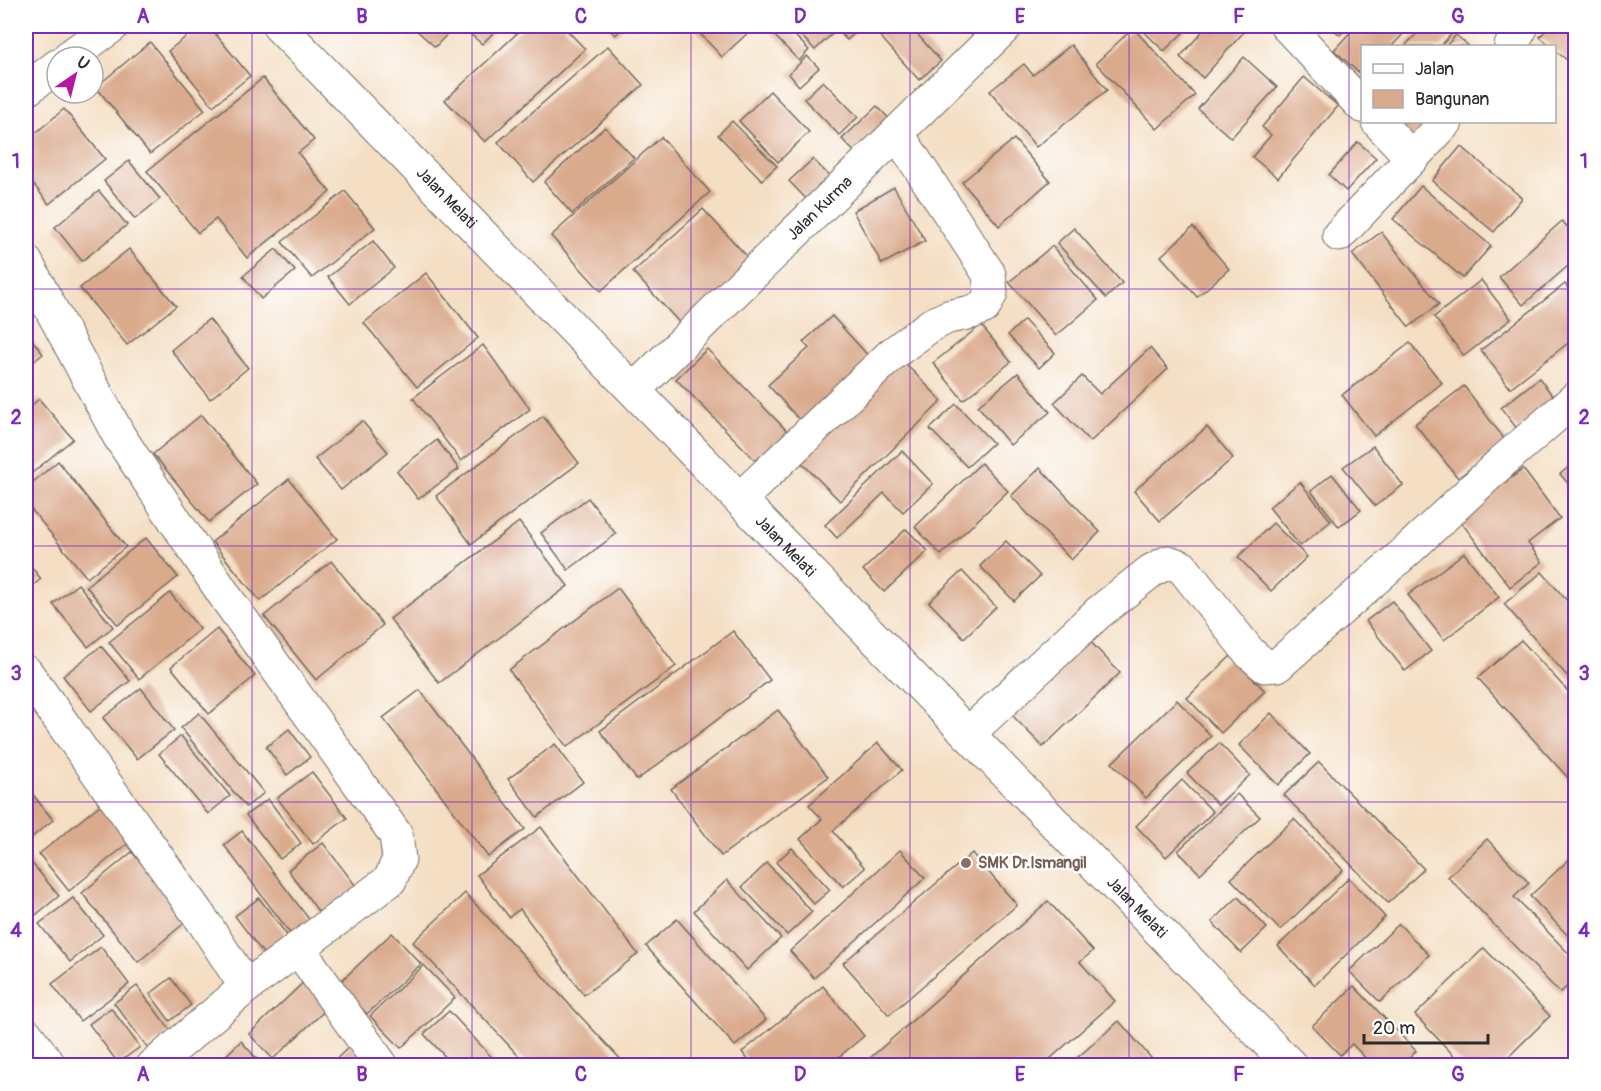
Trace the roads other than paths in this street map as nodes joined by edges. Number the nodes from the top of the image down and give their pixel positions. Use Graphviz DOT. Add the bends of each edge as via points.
graph roads {
  1 [pos="112,26"];
  2 [pos="279,26"];
  3 [pos="1006,26"];
  4 [pos="1287,26"];
  5 [pos="1522,26"];
  6 [pos="86,45"];
  7 [pos="1512,45"];
  8 [pos="45,74"];
  9 [pos="27,86"];
  10 [pos="1361,105"];
  11 [pos="1379,123"];
  12 [pos="1445,123"];
  13 [pos="897,133"];
  14 [pos="1412,158"];
  15 [pos="1339,235"];
  16 [pos="26,262"];
  17 [pos="634,390"];
  18 [pos="1575,398"];
  19 [pos="740,499"];
  20 [pos="26,672"];
  21 [pos="968,734"];
  22 [pos="298,948"];
  23 [pos="246,987"];
  24 [pos="26,1034"];
  25 [pos="51,1065"];
  26 [pos="153,1065"];
  27 [pos="382,1065"];
  28 [pos="1291,1065"];
  1 -- 6 [label="street"];
  2 -- 17 [label="street, Jalan Melati"];
  3 -- 13 [label="street, Jalan Kurma"];
  4 -- 10 [label="street"];
  5 -- 7 [label="street"];
  8 -- 9 [label="street"];
  11 -- 14 [label="street"];
  12 -- 14 [label="street"];
  13 -- 17 [label="street, Jalan Kurma"];
  13 -- 19 [label="street" via="989,274 991,293 984,307 931,325 892,354"];
  14 -- 15 [label="street"];
  16 -- 22 [label="street" via="119,436 227,599 396,836 399,859 390,880"];
  17 -- 19 [label="street, Jalan Melati"];
  18 -- 21 [label="street" via="1278,665 1265,666 1250,653 1182,567 1168,562 1098,613"];
  19 -- 21 [label="street, Jalan Melati"];
  20 -- 23 [label="street"];
  21 -- 28 [label="street, Jalan Melati"];
  22 -- 23 [label="street"];
  22 -- 27 [label="street"];
  23 -- 26 [label="street"];
  24 -- 25 [label="street"];
}
